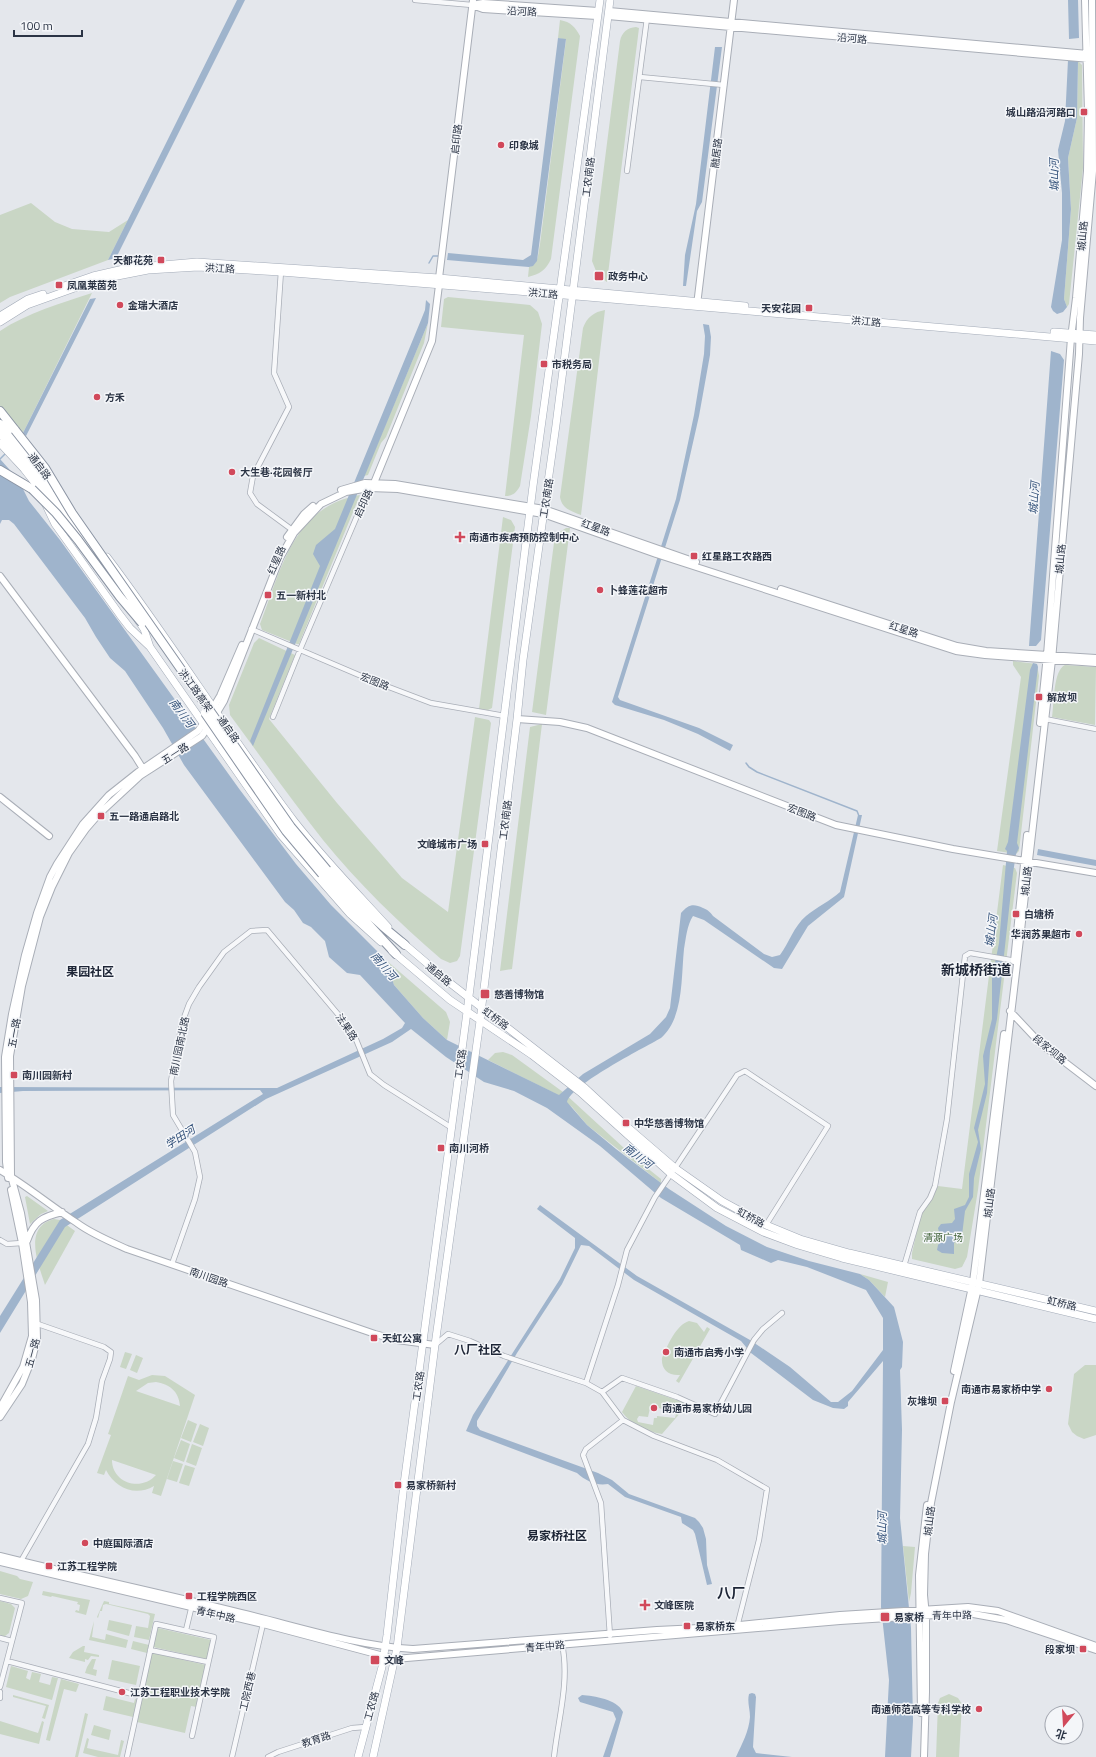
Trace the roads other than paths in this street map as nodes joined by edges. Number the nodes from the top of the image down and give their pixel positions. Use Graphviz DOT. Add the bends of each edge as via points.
graph roads {
  1 [pos="415,0"];
  2 [pos="599,0"];
  3 [pos="611,0"];
  4 [pos="734,0"];
  5 [pos="1084,0"];
  6 [pos="1092,0"];
  7 [pos="473,3"];
  8 [pos="598,13"];
  9 [pos="608,14"];
  10 [pos="647,17"];
  11 [pos="731,25"];
  12 [pos="1092,57"];
  13 [pos="640,77"];
  14 [pos="721,85"];
  15 [pos="627,171"];
  16 [pos="281,269"];
  17 [pos="439,282"];
  18 [pos="559,292"];
  19 [pos="572,293"];
  20 [pos="697,304"];
  21 [pos="0,316"];
  22 [pos="0,322"];
  23 [pos="1071,336"];
  24 [pos="1096,336"];
  25 [pos="1079,337"];
  26 [pos="1096,341"];
  27 [pos="0,411"];
  28 [pos="0,420"];
  29 [pos="0,424"];
  30 [pos="0,433"];
  31 [pos="0,444"];
  32 [pos="0,470"];
  33 [pos="33,480"];
  34 [pos="374,483"];
  35 [pos="366,487"];
  36 [pos="348,489"];
  37 [pos="531,509"];
  38 [pos="544,511"];
  39 [pos="72,513"];
  40 [pos="292,529"];
  41 [pos="0,576"];
  42 [pos="137,615"];
  43 [pos="251,630"];
  44 [pos="150,647"];
  45 [pos="298,650"];
  46 [pos="1049,657"];
  47 [pos="1096,658"];
  48 [pos="1096,663"];
  49 [pos="216,709"];
  50 [pos="505,716"];
  51 [pos="273,717"];
  52 [pos="518,719"];
  53 [pos="1045,719"];
  54 [pos="206,726"];
  55 [pos="1096,729"];
  56 [pos="144,771"];
  57 [pos="0,797"];
  58 [pos="49,836"];
  59 [pos="1026,860"];
  60 [pos="324,872"];
  61 [pos="1096,873"];
  62 [pos="267,930"];
  63 [pos="405,945"];
  64 [pos="396,954"];
  65 [pos="1015,961"];
  66 [pos="468,998"];
  67 [pos="481,1008"];
  68 [pos="1009,1010"];
  69 [pos="467,1012"];
  70 [pos="480,1021"];
  71 [pos="571,1082"];
  72 [pos="1096,1086"];
  73 [pos="452,1128"];
  74 [pos="0,1170"];
  75 [pos="673,1171"];
  76 [pos="9,1175"];
  77 [pos="64,1214"];
  78 [pos="766,1225"];
  79 [pos="0,1240"];
  80 [pos="24,1242"];
  81 [pos="172,1264"];
  82 [pos="904,1266"];
  83 [pos="975,1286"];
  84 [pos="1096,1311"];
  85 [pos="782,1313"];
  86 [pos="1096,1319"];
  87 [pos="35,1323"];
  88 [pos="423,1344"];
  89 [pos="435,1345"];
  90 [pos="586,1383"];
  91 [pos="602,1392"];
  92 [pos="0,1408"];
  93 [pos="0,1417"];
  94 [pos="623,1420"];
  95 [pos="0,1556"];
  96 [pos="21,1561"];
  97 [pos="0,1562"];
  98 [pos="0,1598"];
  99 [pos="193,1601"];
  100 [pos="191,1608"];
  101 [pos="923,1613"];
  102 [pos="262,1624"];
  103 [pos="737,1628"];
  104 [pos="186,1630"];
  105 [pos="610,1637"];
  106 [pos="0,1638"];
  107 [pos="12,1641"];
  108 [pos="562,1644"];
  109 [pos="385,1646"];
  110 [pos="1096,1646"];
  111 [pos="397,1648"];
  112 [pos="150,1650"];
  113 [pos="1096,1650"];
  114 [pos="384,1656"];
  115 [pos="395,1658"];
  116 [pos="7,1661"];
  117 [pos="208,1662"];
  118 [pos="0,1687"];
  119 [pos="0,1692"];
  120 [pos="140,1696"];
  121 [pos="0,1698"];
  122 [pos="365,1728"];
  123 [pos="192,1736"];
  124 [pos="126,1757"];
  125 [pos="232,1757"];
  126 [pos="268,1757"];
  127 [pos="358,1757"];
  128 [pos="373,1757"];
  129 [pos="554,1757"];
  130 [pos="920,1757"];
  131 [pos="924,1757"];
  1 -- 7 [label="street, 沿河路"];
  2 -- 8 [label="main road, 工农南路"];
  3 -- 9 [label="main road, 工农南路"];
  4 -- 11 [label="main road, 融居路"];
  5 -- 12 [label="main road, 城山路"];
  6 -- 12 [label="main road, 城山路"];
  7 -- 8 [label="main road, 沿河路"];
  7 -- 17 [label="main road, 启印路"];
  8 -- 18 [label="main road, 工农南路"];
  9 -- 10 [label="main road, 沿河路"];
  9 -- 19 [label="main road, 工农南路"];
  10 -- 11 [label="main road, 沿河路"];
  10 -- 13 [label="street"];
  11 -- 12 [label="main road, 沿河路"];
  11 -- 14 [label="main road, 融居路"];
  12 -- 23 [label="main road, 城山路" via="1087,171"];
  12 -- 25 [label="main road, 城山路" via="1093,171"];
  13 -- 14 [label="street"];
  13 -- 15 [label="street"];
  14 -- 20 [label="main road, 融居路"];
  16 -- 17 [label="main road, 洪江路"];
  16 -- 21 [label="main road, 洪江路" via="197,262 128,268 93,276 28,299"];
  16 -- 22 [label="main road, 洪江路" via="198,267 130,273 97,280 48,296 27,305"];
  16 -- 40 [label="street" via="274,373 289,407 253,476 250,493 257,504"];
  17 -- 18 [label="main road, 洪江路"];
  17 -- 34 [label="main road, 启印路" via="432,341"];
  18 -- 19 [label="main road, 洪江路"];
  18 -- 37 [label="main road, 工农南路"];
  19 -- 20 [label="main road, 洪江路"];
  19 -- 38 [label="main road, 工农南路"];
  20 -- 23 [label="main road, 洪江路"];
  23 -- 25 [label="main road, 洪江路"];
  23 -- 46 [label="main road, 城山路"];
  24 -- 25 [label="main road, 洪江路"];
  25 -- 26 [label="main road, 洪江路"];
  25 -- 46 [label="main road, 城山路"];
  27 -- 39 [label="highway, bridge" via="45,468"];
  28 -- 49 [label="main road, 通启路" via="38,463"];
  29 -- 39 [label="highway, 洪江路高架, bridge" via="30,456"];
  30 -- 42 [label="highway, 洪江路高架, bridge" via="35,472"];
  31 -- 33 [label="main road, 通启路"];
  32 -- 42 [label="highway, bridge" via="32,489 56,513 120,597"];
  33 -- 44 [label="main road, 通启路" via="144,628"];
  33 -- 44 [label="main road" via="55,524 130,628"];
  34 -- 35 [label="main road, 启印路"];
  34 -- 37 [label="main road, 红星路" via="395,484"];
  35 -- 36 [label="main road, 红星路"];
  35 -- 37 [label="main road, 红星路"];
  35 -- 45 [label="street, 启印路"];
  36 -- 40 [label="main road, 红星路" via="331,494 320,501 304,514"];
  36 -- 43 [label="main road, 红星路" via="321,504 294,533 280,558"];
  37 -- 38 [label="main road, 红星路"];
  37 -- 50 [label="main road, 工农南路"];
  38 -- 46 [label="main road, 红星路" via="657,552 957,646"];
  38 -- 52 [label="main road, 工农南路" via="523,660"];
  39 -- 60 [label="highway, 洪江路高架, bridge"];
  40 -- 43 [label="main road, 红星路" via="278,554"];
  41 -- 56 [label="main road" via="136,756"];
  42 -- 60 [label="highway, 洪江路高架, bridge" via="286,831"];
  43 -- 45 [label="street, 宏图路"];
  43 -- 49 [label="main road, 红星路" via="224,702"];
  44 -- 54 [label="main road, 通启路"];
  45 -- 50 [label="street, 宏图路" via="431,703"];
  45 -- 51 [label="street, 启印路"];
  46 -- 47 [label="main road, 红星路"];
  46 -- 48 [label="main road, 红星路"];
  46 -- 53 [label="main road, 城山路"];
  46 -- 59 [label="main road, 城山路"];
  49 -- 54 [label="main road, 五一路"];
  49 -- 63 [label="main road, 通启路" via="294,821 343,879"];
  50 -- 66 [label="main road, 工农南路"];
  52 -- 59 [label="main road, 宏图路" via="560,722 587,728 805,814 853,830"];
  52 -- 67 [label="main road, 工农南路"];
  53 -- 55 [label="street"];
  53 -- 59 [label="main road, 城山路"];
  54 -- 56 [label="main road, 五一路" via="200,734"];
  54 -- 64 [label="main road, 通启路" via="281,835 350,914"];
  56 -- 76 [label="main road, 五一路" via="86,829 69,853 40,917 22,986 10,1056 7,1085"];
  57 -- 58 [label="main road"];
  59 -- 61 [label="main road, 宏图路"];
  59 -- 65 [label="main road, 城山路"];
  60 -- 63 [label="highway, 洪江路高架" via="374,920"];
  60 -- 64 [label="highway, 洪江路高架"];
  62 -- 73 [label="street, 法果路" via="353,1032 370,1074"];
  62 -- 81 [label="street, 南川园南北路" via="251,931 224,952 199,987 182,1023 171,1081 174,1115 195,1152 200,1176 195,1199"];
  63 -- 66 [label="main road, 通启路"];
  64 -- 69 [label="main road, 通启路"];
  65 -- 68 [label="main road, 城山路"];
  65 -- 82 [label="street" via="970,953 965,956 947,1119 935,1186 920,1212"];
  66 -- 67 [label="main road, 虹桥路"];
  66 -- 69 [label="main road, 工农南路"];
  67 -- 70 [label="main road, 工农南路"];
  67 -- 71 [label="main road, 虹桥路"];
  68 -- 72 [label="main road, 段家坝路" via="1041,1044"];
  68 -- 83 [label="main road, 城山路"];
  69 -- 70 [label="main road, 虹桥路"];
  69 -- 73 [label="main road, 工农路"];
  70 -- 71 [label="main road, 虹桥路"];
  70 -- 89 [label="main road, 工农路"];
  71 -- 75 [label="main road, 虹桥路" via="625,1126"];
  73 -- 88 [label="main road, 工农路"];
  74 -- 76 [label="main road, 南川园路"];
  75 -- 78 [label="main road, 虹桥路"];
  75 -- 78 [label="street" via="737,1075 745,1071 750,1073 828,1126"];
  75 -- 83 [label="main road, 虹桥路" via="717,1208 762,1232 842,1258"];
  75 -- 90 [label="street" via="655,1197 627,1250"];
  76 -- 77 [label="main road, 南川园路"];
  76 -- 80 [label="main road, 五一路" via="21,1213"];
  77 -- 80 [label="main road" via="41,1218"];
  77 -- 81 [label="main road, 南川园路" via="104,1239"];
  78 -- 82 [label="main road, 虹桥路" via="807,1241"];
  79 -- 80 [label="street" via="7,1244"];
  80 -- 87 [label="main road, 五一路"];
  80 -- 87 [label="main road, 五一路" via="33,1283"];
  81 -- 88 [label="main road, 南川园路" via="375,1334"];
  82 -- 83 [label="main road, 虹桥路"];
  83 -- 84 [label="main road, 虹桥路"];
  83 -- 86 [label="main road, 虹桥路"];
  83 -- 101 [label="main road, 城山路" via="931,1503 925,1554"];
  85 -- 91 [label="street" via="754,1340 715,1414 677,1397 622,1378"];
  87 -- 92 [label="main road, 五一路" via="23,1367"];
  87 -- 93 [label="main road, 五一路" via="36,1345 28,1370 22,1384"];
  87 -- 96 [label="street" via="104,1347 111,1352 88,1444"];
  88 -- 89 [label="main road, 南川园路"];
  88 -- 109 [label="main road, 工农路"];
  89 -- 90 [label="street" via="448,1334 506,1357"];
  89 -- 111 [label="main road, 工农路"];
  90 -- 91 [label="street"];
  91 -- 94 [label="street"];
  94 -- 103 [label="street" via="654,1436 717,1460 767,1488 759,1540"];
  94 -- 105 [label="street" via="586,1450 584,1455 601,1503"];
  95 -- 96 [label="main road, 青年中路"];
  96 -- 99 [label="main road, 青年中路"];
  97 -- 100 [label="main road, 青年中路"];
  98 -- 107 [label="street" via="22,1603"];
  99 -- 100 [label="street"];
  99 -- 109 [label="main road, 青年中路"];
  100 -- 102 [label="main road, 青年中路"];
  100 -- 104 [label="street"];
  101 -- 103 [label="main road, 青年中路"];
  101 -- 110 [label="main road, 青年中路" via="968,1607 998,1611"];
  101 -- 113 [label="main road, 青年中路" via="968,1613 990,1616"];
  101 -- 130 [label="main road, 城山路"];
  101 -- 131 [label="main road, 城山路"];
  102 -- 114 [label="main road, 青年中路"];
  102 -- 125 [label="street, 工院西巷"];
  103 -- 105 [label="main road, 青年中路"];
  104 -- 112 [label="street" via="156,1624"];
  104 -- 117 [label="street" via="214,1637"];
  105 -- 108 [label="main road, 青年中路"];
  105 -- 111 [label="main road, 青年中路"];
  106 -- 107 [label="street"];
  107 -- 116 [label="street"];
  108 -- 115 [label="main road, 青年中路"];
  108 -- 129 [label="street" via="563,1695"];
  109 -- 111 [label="main road, 青年中路"];
  109 -- 114 [label="main road, 工农路"];
  111 -- 115 [label="main road, 工农路"];
  112 -- 117 [label="street"];
  112 -- 120 [label="street"];
  114 -- 115 [label="main road, 青年中路"];
  114 -- 122 [label="main road, 工农路"];
  115 -- 128 [label="main road, 工农路"];
  116 -- 118 [label="street"];
  116 -- 120 [label="street"];
  117 -- 123 [label="street"];
  119 -- 121 [label="street"];
  120 -- 124 [label="street"];
  122 -- 126 [label="street, 教育路" via="352,1728"];
  122 -- 127 [label="main road, 工农路"];
}
